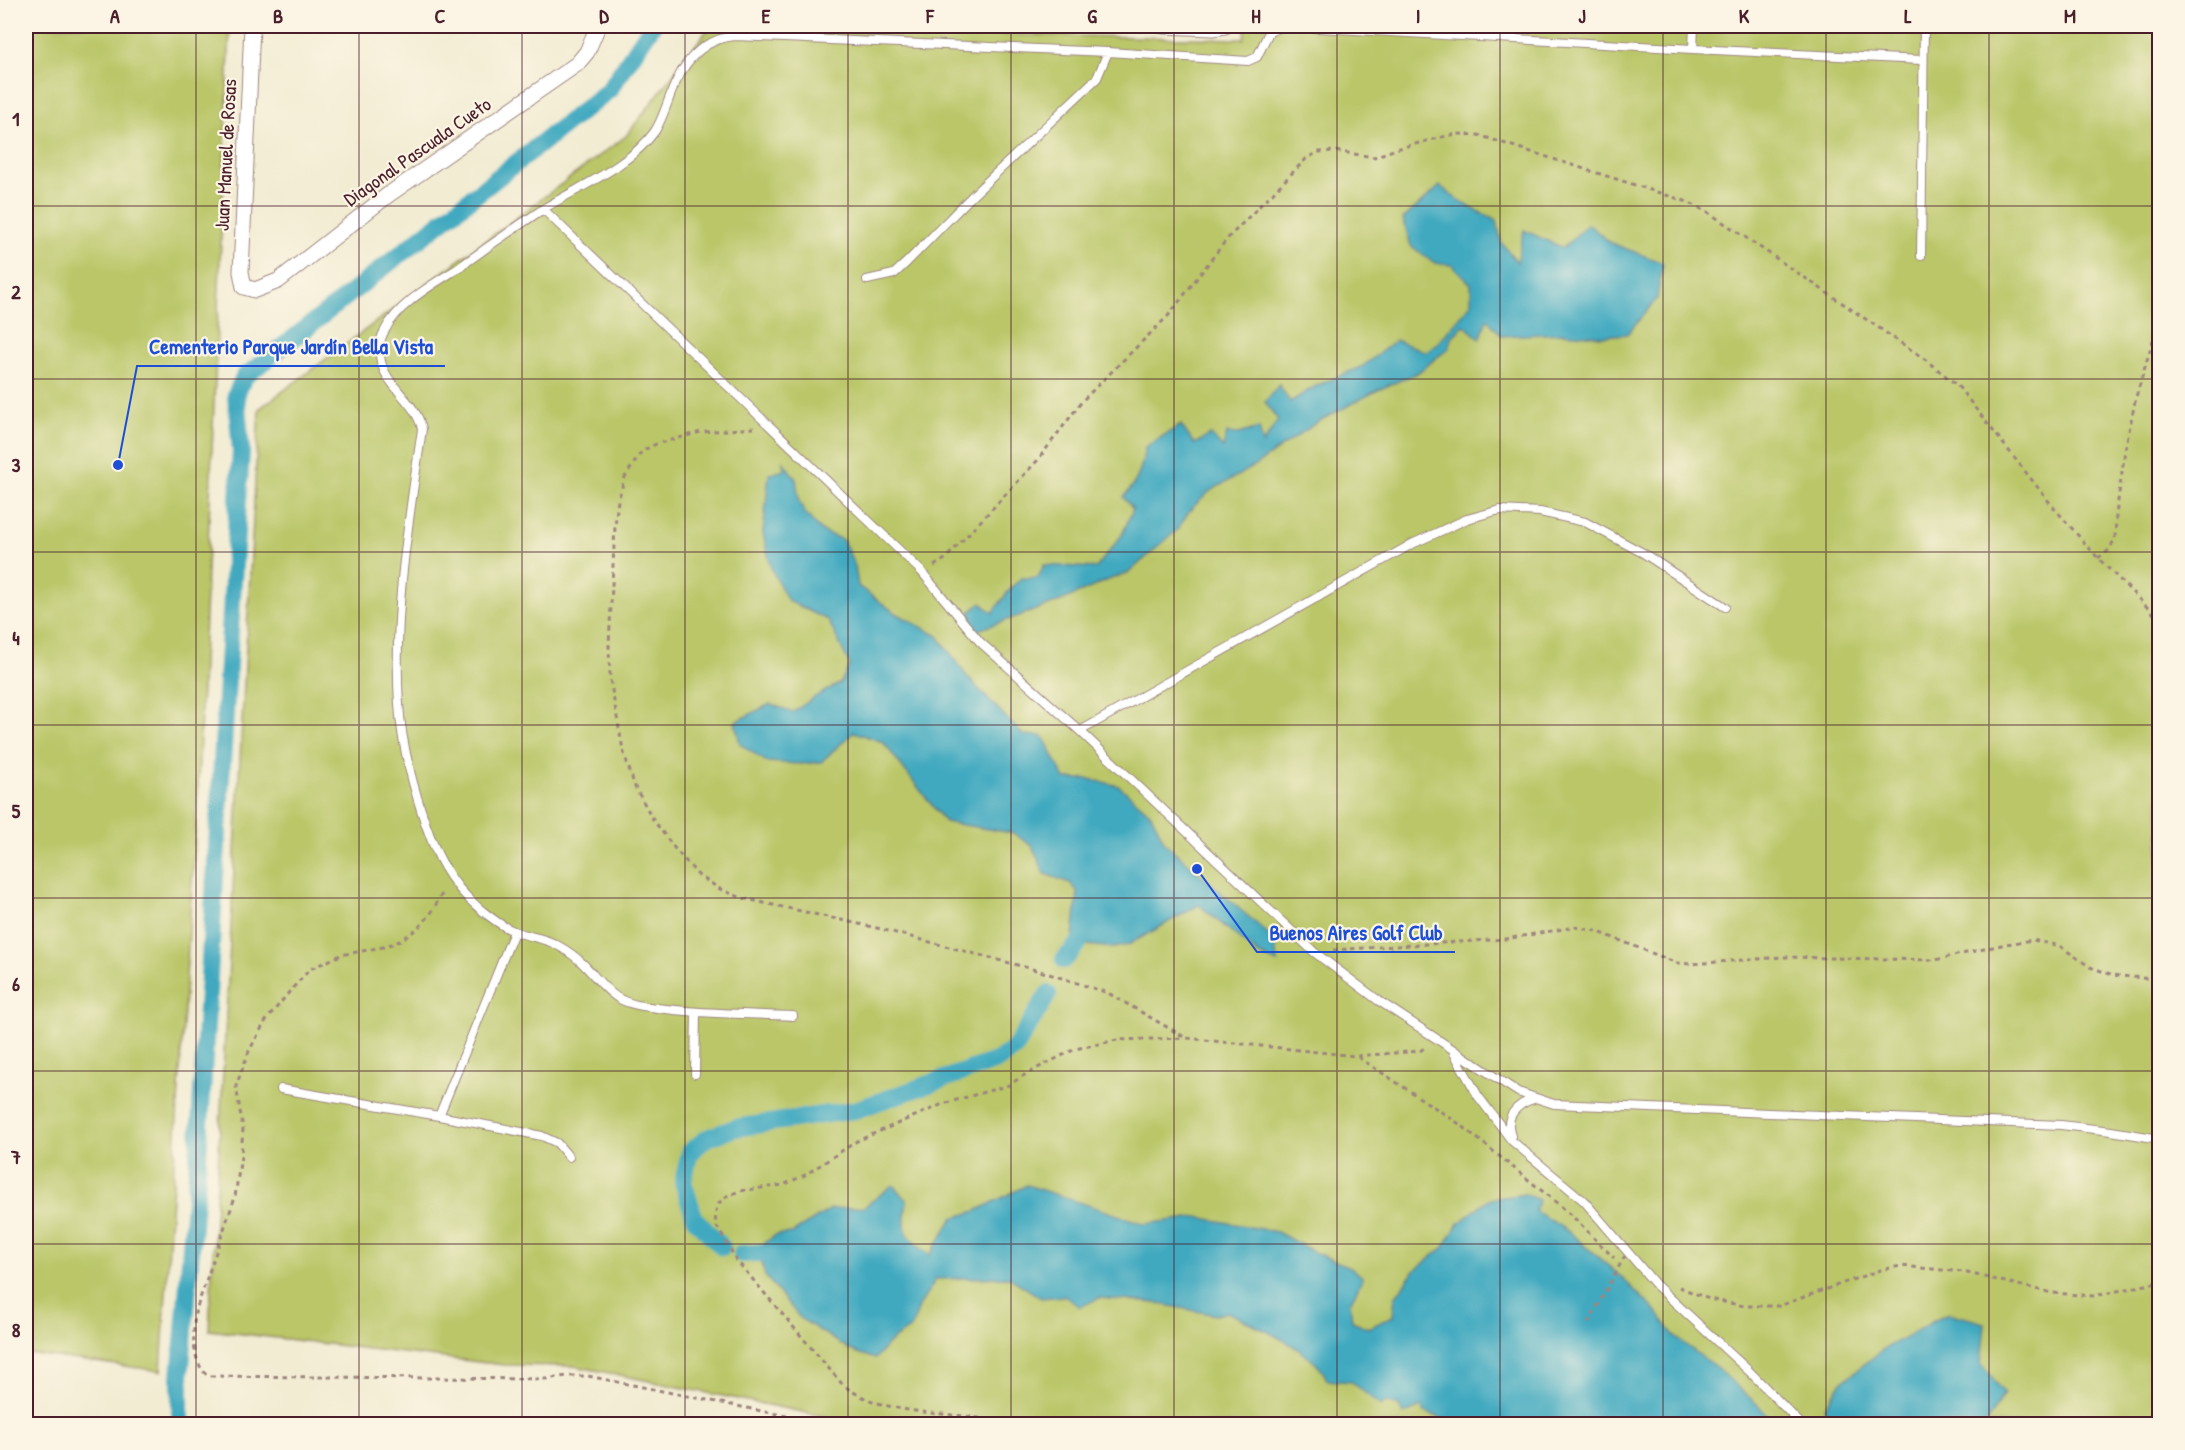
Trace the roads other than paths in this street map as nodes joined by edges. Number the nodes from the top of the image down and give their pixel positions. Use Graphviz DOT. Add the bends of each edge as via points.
graph roads {
  1 [pos="252,26"];
  2 [pos="1164,26"];
  3 [pos="1464,26"];
  4 [pos="1694,26"];
  5 [pos="1924,26"];
  6 [pos="1219,27"];
  7 [pos="595,29"];
  8 [pos="1463,36"];
  9 [pos="1693,49"];
  10 [pos="1108,52"];
  11 [pos="1922,60"];
  12 [pos="543,209"];
  13 [pos="1921,256"];
  14 [pos="867,280"];
  15 [pos="244,287"];
  16 [pos="1725,607"];
  17 [pos="1080,731"];
  18 [pos="514,932"];
  19 [pos="696,1013"];
  20 [pos="793,1016"];
  21 [pos="1454,1052"];
  22 [pos="695,1074"];
  23 [pos="281,1089"];
  24 [pos="1535,1099"];
  25 [pos="439,1116"];
  26 [pos="2160,1139"];
  27 [pos="1512,1141"];
  28 [pos="569,1157"];
  29 [pos="1801,1425"];
  1 -- 15 [label="street, Juan Manuel de Rosas" via="241,272"];
  2 -- 6 [label="street"];
  3 -- 8 [label="lane"];
  4 -- 9 [label="lane"];
  5 -- 11 [label="lane"];
  7 -- 15 [label="street, Diagonal Pascuala Cueto" via="587,52 577,64 388,195 278,281 255,290"];
  8 -- 9 [label="lane"];
  8 -- 10 [label="lane" via="1283,26 1269,32 1257,57 1248,61"];
  9 -- 11 [label="lane"];
  10 -- 12 [label="lane" via="720,37 690,59 676,81 663,119 641,147"];
  10 -- 14 [label="lane" via="1097,78 907,262 894,274"];
  11 -- 13 [label="lane"];
  12 -- 17 [label="lane" via="921,571 980,642"];
  12 -- 18 [label="lane" via="408,304 380,341 385,374 414,410 422,429 406,535 398,633 399,704 412,783 432,845 447,873 479,909"];
  16 -- 17 [label="lane" via="1643,553 1585,522 1540,512 1500,510 1467,519 1412,544"];
  17 -- 21 [label="lane" via="1314,952"];
  18 -- 19 [label="lane" via="548,940 566,950 603,986 624,1000"];
  18 -- 25 [label="lane"];
  19 -- 20 [label="lane"];
  19 -- 22 [label="lane"];
  21 -- 24 [label="lane"];
  21 -- 27 [label="lane" via="1478,1096"];
  23 -- 25 [label="lane"];
  24 -- 26 [label="lane" via="1566,1104 2061,1125"];
  24 -- 27 [label="lane" via="1524,1102 1509,1119"];
  25 -- 28 [label="lane" via="542,1137 557,1143"];
  27 -- 29 [label="lane" via="1584,1201 1656,1284 1775,1395"];
}
